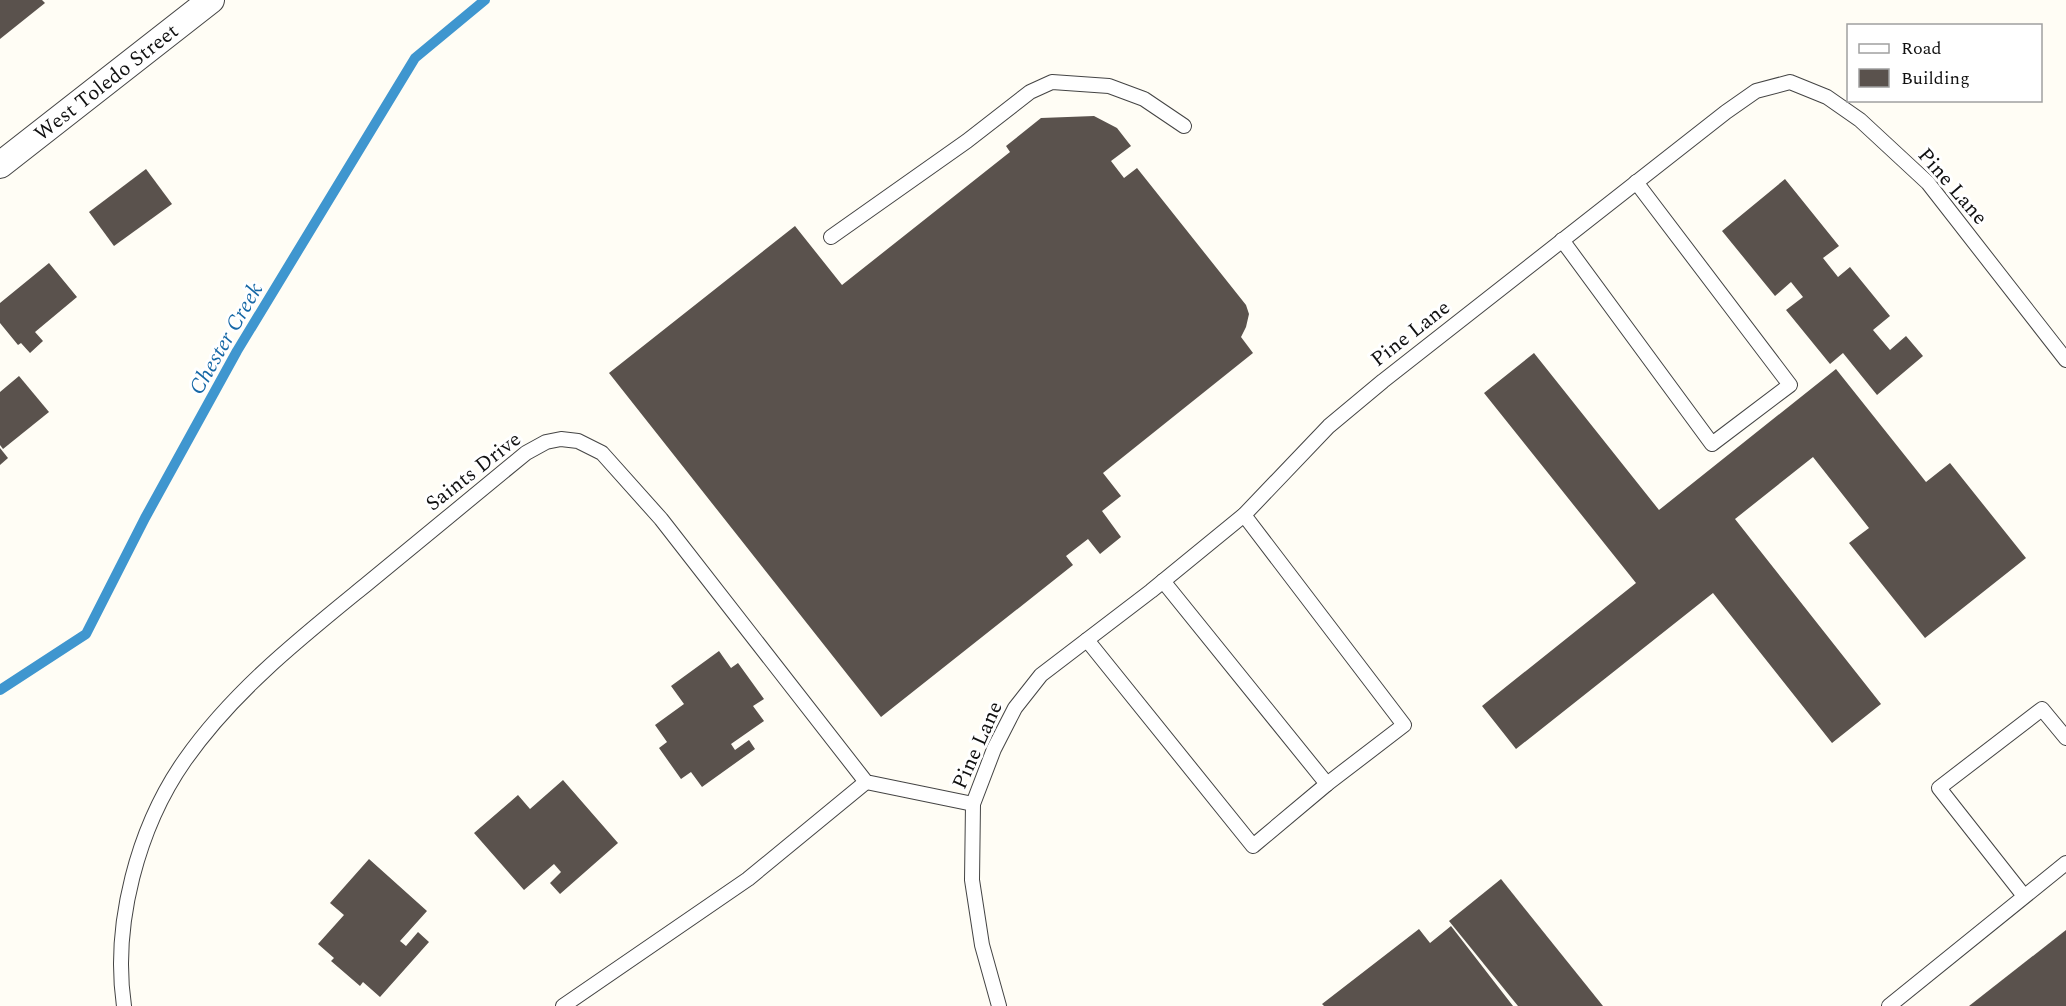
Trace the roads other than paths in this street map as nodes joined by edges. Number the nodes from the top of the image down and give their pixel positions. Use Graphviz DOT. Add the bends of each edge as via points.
graph roads {
  1 [pos="211,0"];
  2 [pos="1184,126"];
  3 [pos="0,165"];
  4 [pos="1636,182"];
  5 [pos="831,237"];
  6 [pos="1562,240"];
  7 [pos="2066,360"];
  8 [pos="1244,515"];
  9 [pos="1163,581"];
  10 [pos="1087,640"];
  11 [pos="2066,738"];
  12 [pos="866,782"];
  13 [pos="1327,784"];
  14 [pos="973,804"];
  15 [pos="2066,863"];
  16 [pos="2024,896"];
  17 [pos="124,1006"];
  18 [pos="563,1006"];
  19 [pos="999,1006"];
  20 [pos="1889,1006"];
  1 -- 3 [label="street, West Toledo Street"];
  2 -- 5 [label="lane" via="1144,99 1109,86 1052,82 1030,92"];
  4 -- 6 [label="lane, Pine Lane"];
  4 -- 6 [label="lane" via="1790,385 1712,444"];
  4 -- 7 [label="lane, Pine Lane" via="1756,92 1790,82 1827,97 1860,120 1929,183"];
  6 -- 8 [label="lane, Pine Lane" via="1329,426"];
  8 -- 9 [label="lane, Pine Lane"];
  8 -- 13 [label="lane" via="1404,725"];
  9 -- 10 [label="lane, Pine Lane"];
  9 -- 13 [label="lane"];
  10 -- 13 [label="lane" via="1253,846"];
  10 -- 14 [label="lane, Pine Lane" via="1041,675 1015,708"];
  11 -- 16 [label="lane" via="2042,709 1939,788"];
  12 -- 14 [label="lane"];
  12 -- 17 [label="lane, Saints Drive" via="661,519 602,453 578,441 546,442 526,453 302,637 228,707 185,760 153,818 130,883 122,941"];
  12 -- 18 [label="lane" via="748,879"];
  14 -- 19 [label="lane, Pine Lane" via="972,880 982,945"];
  15 -- 16 [label="lane"];
  16 -- 20 [label="lane"];
}
